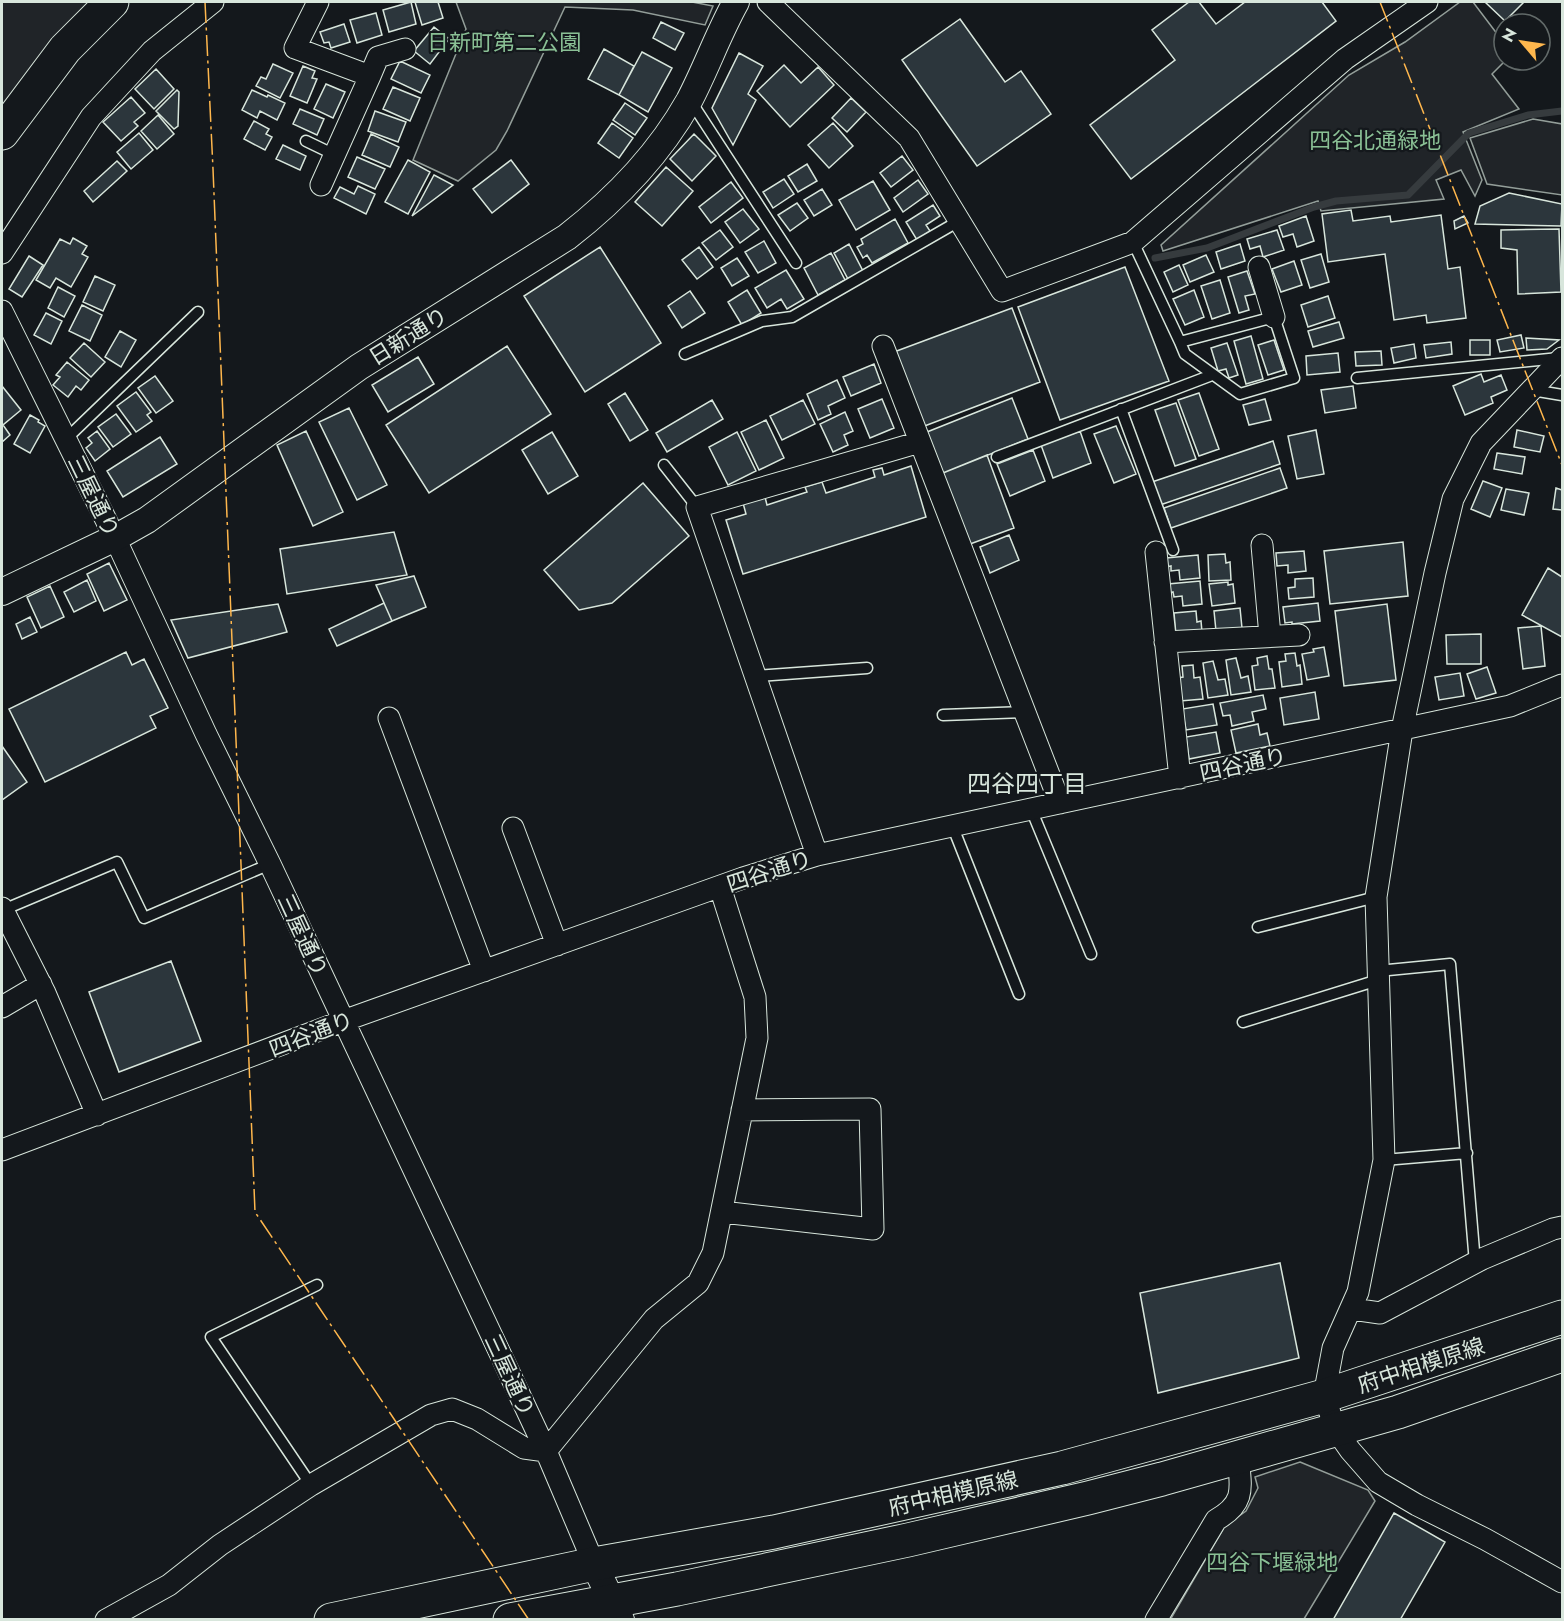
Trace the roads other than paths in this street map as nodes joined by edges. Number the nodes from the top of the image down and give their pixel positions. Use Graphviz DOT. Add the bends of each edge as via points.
graph roads {
  1 [pos="112,2"];
  2 [pos="213,2"];
  3 [pos="318,2"];
  4 [pos="736,2"];
  5 [pos="768,2"];
  6 [pos="1427,2"];
  7 [pos="405,49"];
  8 [pos="370,76"];
  9 [pos="690,100"];
  10 [pos="2,133"];
  11 [pos="306,141"];
  12 [pos="334,155"];
  13 [pos="321,185"];
  14 [pos="959,221"];
  15 [pos="1133,242"];
  16 [pos="2,253"];
  17 [pos="796,263"];
  18 [pos="1259,267"];
  19 [pos="2,311"];
  20 [pos="198,312"];
  21 [pos="1274,317"];
  22 [pos="1180,342"];
  23 [pos="883,346"];
  24 [pos="686,354"];
  25 [pos="1563,358"];
  26 [pos="1212,375"];
  27 [pos="1357,378"];
  28 [pos="1531,390"];
  29 [pos="1563,395"];
  30 [pos="1121,409"];
  31 [pos="66,439"];
  32 [pos="920,442"];
  33 [pos="998,457"];
  34 [pos="664,465"];
  35 [pos="697,507"];
  36 [pos="115,537"];
  37 [pos="1262,546"];
  38 [pos="1165,551"];
  39 [pos="2,592"];
  40 [pos="1299,635"];
  41 [pos="1270,636"];
  42 [pos="1165,642"];
  43 [pos="867,668"];
  44 [pos="757,676"];
  45 [pos="1563,684"];
  46 [pos="1024,712"];
  47 [pos="943,716"];
  48 [pos="389,718"];
  49 [pos="1402,730"];
  50 [pos="1180,778"];
  51 [pos="1060,803"];
  52 [pos="1031,809"];
  53 [pos="952,825"];
  54 [pos="513,828"];
  55 [pos="817,855"];
  56 [pos="270,864"];
  57 [pos="720,887"];
  58 [pos="1376,897"];
  59 [pos="2,909"];
  60 [pos="1258,927"];
  61 [pos="557,945"];
  62 [pos="1091,954"];
  63 [pos="484,971"];
  64 [pos="1378,975"];
  65 [pos="41,984"];
  66 [pos="1019,994"];
  67 [pos="2,1007"];
  68 [pos="343,1021"];
  69 [pos="1244,1022"];
  70 [pos="742,1110"];
  71 [pos="97,1115"];
  72 [pos="2,1150"];
  73 [pos="1467,1153"];
  74 [pos="1384,1160"];
  75 [pos="722,1212"];
  76 [pos="1563,1227"];
  77 [pos="1475,1263"];
  78 [pos="317,1285"];
  79 [pos="1352,1309"];
  80 [pos="1563,1317"];
  81 [pos="1563,1355"];
  82 [pos="1324,1396"];
  83 [pos="1336,1430"];
  84 [pos="546,1451"];
  85 [pos="1238,1457"];
  86 [pos="311,1485"];
  87 [pos="594,1564"];
  88 [pos="1563,1582"];
  89 [pos="617,1611"];
  90 [pos="106,1620"];
  91 [pos="331,1620"];
  92 [pos="510,1620"];
  93 [pos="1156,1620"];
  1 -- 10 [label="main road" via="65,49"];
  2 -- 16 [label="street" via="152,51 91,117"];
  3 -- 8 [label="street" via="295,48"];
  4 -- 9 [label="street, 日新通り"];
  5 -- 14 [label="street" via="909,138"];
  6 -- 15 [label="street" via="1345,59"];
  7 -- 8 [label="street" via="378,57"];
  8 -- 12 [label="street"];
  9 -- 17 [label="lane"];
  9 -- 36 [label="street, 日新通り" via="645,166 596,215 359,367 156,513"];
  11 -- 12 [label="lane"];
  12 -- 13 [label="street"];
  14 -- 15 [label="street" via="1002,291"];
  14 -- 24 [label="lane" via="792,317 762,321"];
  15 -- 22 [label="lane"];
  18 -- 21 [label="street"];
  19 -- 31 [label="street, 三屋通り"];
  20 -- 31 [label="lane"];
  21 -- 22 [label="lane"];
  21 -- 26 [label="lane" via="1294,378 1240,394"];
  22 -- 26 [label="lane" via="1185,354"];
  23 -- 32 [label="street"];
  25 -- 27 [label="lane"];
  25 -- 28 [label="street"];
  26 -- 30 [label="lane"];
  28 -- 29 [label="lane"];
  28 -- 49 [label="street" via="1482,443 1453,499"];
  30 -- 33 [label="lane"];
  30 -- 38 [label="lane"];
  31 -- 36 [label="street, 三屋通り"];
  32 -- 35 [label="street"];
  32 -- 46 [label="street"];
  34 -- 35 [label="lane"];
  35 -- 44 [label="street"];
  36 -- 39 [label="street, 日新通り"];
  36 -- 56 [label="street, 三屋通り"];
  37 -- 41 [label="street"];
  38 -- 42 [label="street"];
  40 -- 41 [label="street"];
  41 -- 42 [label="street"];
  42 -- 50 [label="street"];
  43 -- 44 [label="lane"];
  44 -- 55 [label="street"];
  45 -- 49 [label="street, 四谷通り" via="1510,706"];
  46 -- 47 [label="lane"];
  46 -- 51 [label="street"];
  48 -- 63 [label="street"];
  49 -- 50 [label="street, 四谷通り"];
  49 -- 58 [label="street"];
  50 -- 51 [label="street, 四谷通り"];
  51 -- 52 [label="street, 四谷通り"];
  52 -- 53 [label="street, 四谷通り"];
  52 -- 62 [label="lane"];
  53 -- 55 [label="street, 四谷通り"];
  53 -- 66 [label="lane"];
  54 -- 61 [label="street"];
  55 -- 57 [label="street, 四谷通り"];
  56 -- 59 [label="lane" via="144,918 117,862"];
  56 -- 68 [label="street, 三屋通り"];
  57 -- 61 [label="street, 四谷通り"];
  57 -- 70 [label="street" via="755,997 757,1038"];
  58 -- 60 [label="lane"];
  58 -- 64 [label="street"];
  59 -- 65 [label="street"];
  61 -- 63 [label="street, 四谷通り"];
  63 -- 68 [label="street, 四谷通り"];
  64 -- 69 [label="lane"];
  64 -- 73 [label="lane" via="1450,964"];
  64 -- 74 [label="street"];
  65 -- 67 [label="street"];
  65 -- 71 [label="street"];
  68 -- 71 [label="street, 四谷通り"];
  68 -- 84 [label="street, 三屋通り"];
  70 -- 75 [label="street"];
  70 -- 75 [label="street" via="870,1109 873,1229"];
  71 -- 72 [label="street, 四谷通り"];
  73 -- 74 [label="lane"];
  73 -- 77 [label="lane"];
  74 -- 79 [label="street"];
  75 -- 84 [label="street" via="713,1253 698,1283 654,1320"];
  76 -- 77 [label="street"];
  77 -- 79 [label="street" via="1380,1313"];
  78 -- 86 [label="lane" via="211,1337"];
  79 -- 82 [label="street" via="1333,1348"];
  80 -- 82 [label="main road, 府中相模原線"];
  81 -- 83 [label="main road, 府中相模原線"];
  82 -- 83 [label="street"];
  82 -- 87 [label="main road, 府中相模原線" via="1062,1468 774,1532"];
  83 -- 85 [label="main road, 府中相模原線"];
  83 -- 88 [label="street" via="1378,1482"];
  84 -- 86 [label="street" via="524,1448 477,1419 452,1409 431,1415"];
  84 -- 87 [label="street, 三屋通り"];
  85 -- 89 [label="main road, 府中相模原線" via="1162,1479"];
  85 -- 93 [label="street" via="1241,1494 1230,1512 1215,1520"];
  86 -- 90 [label="street" via="220,1545 169,1585"];
  87 -- 89 [label="street"];
  87 -- 91 [label="main road, 府中相模原線"];
  89 -- 92 [label="main road, 府中相模原線"];
}
